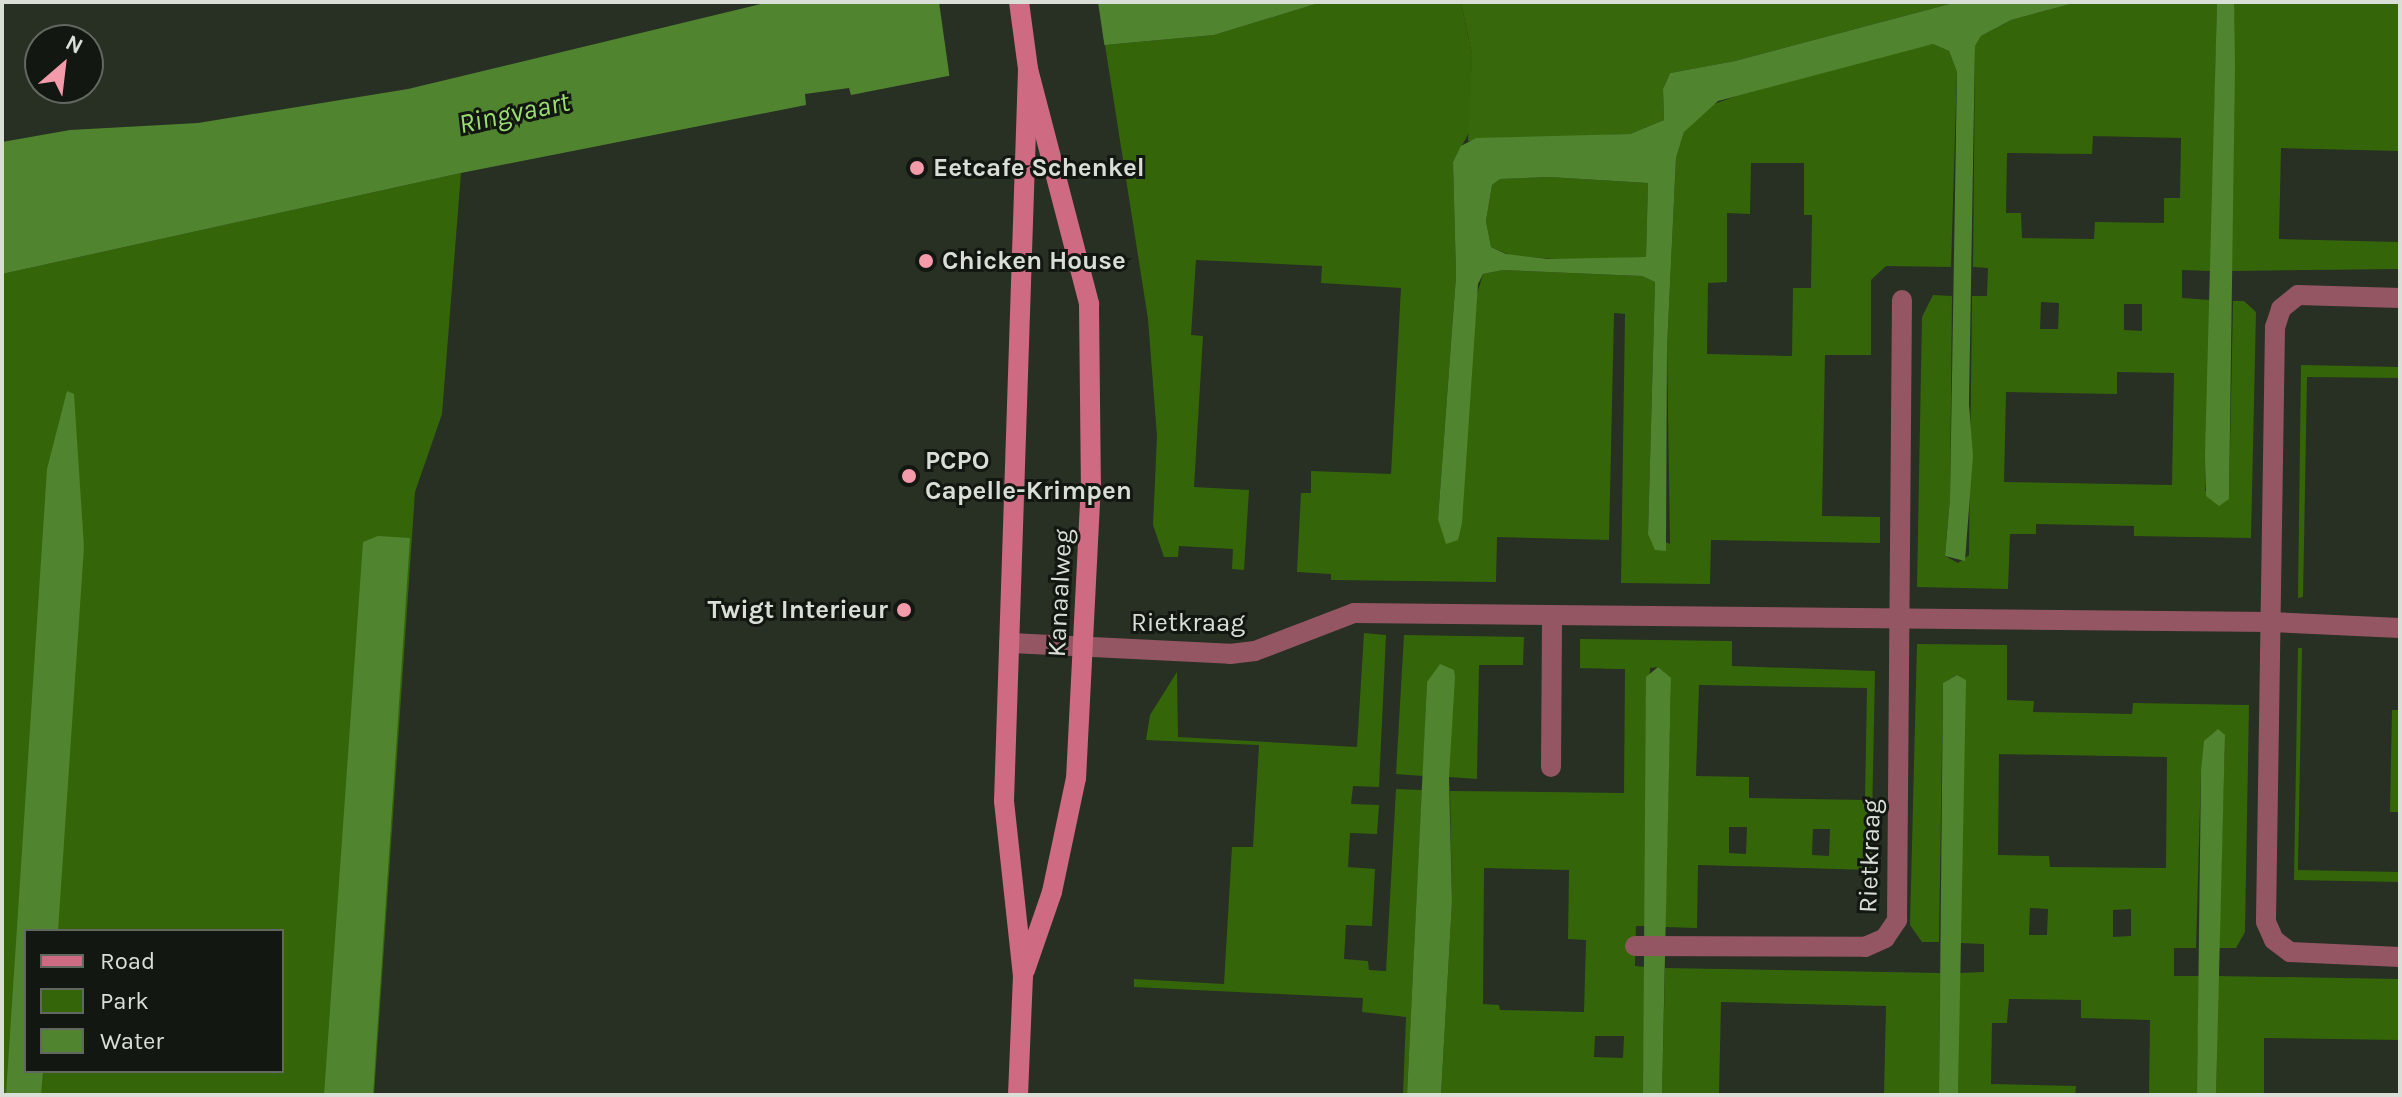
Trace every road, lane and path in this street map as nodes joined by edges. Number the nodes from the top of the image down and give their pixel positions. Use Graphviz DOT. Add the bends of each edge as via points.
graph roads {
  1 [pos="1019,2"];
  2 [pos="1028,69"];
  3 [pos="2400,298"];
  4 [pos="1902,300"];
  5 [pos="1552,615"];
  6 [pos="1900,618"];
  7 [pos="2271,622"];
  8 [pos="2400,628"];
  9 [pos="1009,643"];
  10 [pos="1083,647"];
  11 [pos="1551,767"];
  12 [pos="1635,946"];
  13 [pos="2400,957"];
  14 [pos="1023,976"];
  15 [pos="1018,1095"];
  1 -- 2 [label="main road, Kanaalweg"];
  2 -- 9 [label="main road, Kanaalweg"];
  2 -- 10 [label="main road, Kanaalweg" via="1089,304 1091,483"];
  3 -- 7 [label="street" via="2309,293 2288,302 2277,319"];
  4 -- 6 [label="street, Rietkraag"];
  5 -- 6 [label="street, Rietkraag"];
  5 -- 10 [label="street, Rietkraag" via="1354,613 1255,651 1230,654"];
  5 -- 11 [label="street"];
  6 -- 7 [label="street, Rietkraag"];
  6 -- 12 [label="street, Rietkraag" via="1898,913 1892,930 1865,947"];
  7 -- 8 [label="street, Rietkraag"];
  7 -- 13 [label="street" via="2268,931 2290,952"];
  9 -- 10 [label="street, Rietkraag"];
  9 -- 14 [label="main road, Kanaalweg" via="1004,801"];
  10 -- 14 [label="main road, Kanaalweg" via="1076,778 1067,832"];
  14 -- 15 [label="main road, Kanaalweg"];
}
